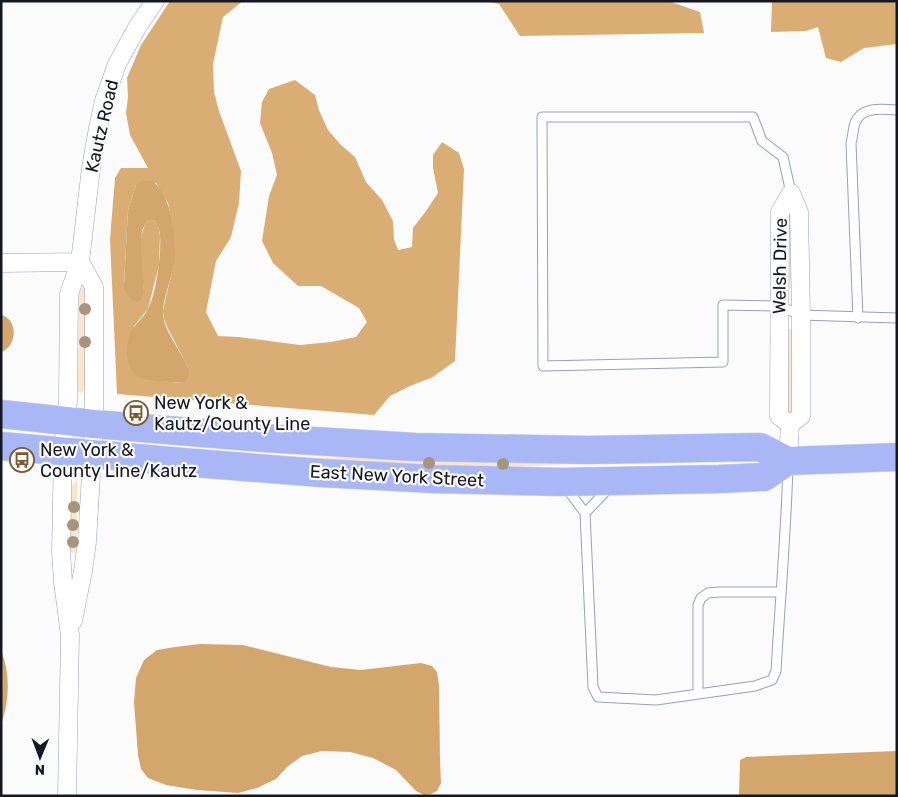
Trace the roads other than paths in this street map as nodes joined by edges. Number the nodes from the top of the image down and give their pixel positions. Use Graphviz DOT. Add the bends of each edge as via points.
graph roads {
  1 [pos="156,1"];
  2 [pos="897,110"];
  3 [pos="791,193"];
  4 [pos="80,262"];
  5 [pos="1,263"];
  6 [pos="779,306"];
  7 [pos="801,315"];
  8 [pos="858,318"];
  9 [pos="897,318"];
  10 [pos="1,414"];
  11 [pos="67,421"];
  12 [pos="94,424"];
  13 [pos="790,424"];
  14 [pos="1,446"];
  15 [pos="63,452"];
  16 [pos="91,454"];
  17 [pos="897,457"];
  18 [pos="788,461"];
  19 [pos="616,481"];
  20 [pos="562,482"];
  21 [pos="585,513"];
  22 [pos="780,592"];
  23 [pos="70,634"];
  24 [pos="698,694"];
  25 [pos="67,796"];
  1 -- 4 [label="street, Kautz Road" via="117,64 104,100 91,168"];
  2 -- 8 [label="lane" via="864,112 856,121 851,143"];
  3 -- 6 [label="street, Welsh Drive" via="780,212"];
  3 -- 6 [label="lane" via="783,157 762,141 753,117 542,118 543,366 723,362 723,304"];
  3 -- 7 [label="street, Welsh Drive" via="799,212"];
  4 -- 5 [label="street"];
  4 -- 11 [label="street, Kautz Road" via="69,294"];
  4 -- 12 [label="street" via="94,287"];
  6 -- 7 [label="lane"];
  6 -- 13 [label="street, Welsh Drive" via="779,416"];
  7 -- 8 [label="lane"];
  7 -- 13 [label="street, Welsh Drive" via="801,416"];
  8 -- 9 [label="lane"];
  10 -- 11 [label="main road, East New York Street"];
  11 -- 12 [label="main road, East New York Street"];
  11 -- 15 [label="street, Kautz Road"];
  12 -- 16 [label="street"];
  12 -- 18 [label="main road, East New York Street" via="414,447 588,450 760,446"];
  13 -- 18 [label="street, Welsh Drive"];
  14 -- 15 [label="main road, East New York Street"];
  15 -- 16 [label="main road, East New York Street"];
  15 -- 23 [label="street, Kautz Road" via="61,552"];
  16 -- 20 [label="main road, East New York Street" via="321,473"];
  16 -- 23 [label="street" via="86,549"];
  17 -- 18 [label="main road"];
  18 -- 19 [label="main road, East New York Street" via="764,477"];
  18 -- 22 [label="lane"];
  19 -- 20 [label="main road, East New York Street"];
  19 -- 21 [label="lane"];
  20 -- 21 [label="lane"];
  21 -- 24 [label="lane" via="593,686 598,697 656,700"];
  22 -- 24 [label="lane" via="776,671 772,680 755,686"];
  22 -- 24 [label="lane" via="720,592 708,593 701,598 698,605"];
  23 -- 25 [label="street"];
}
